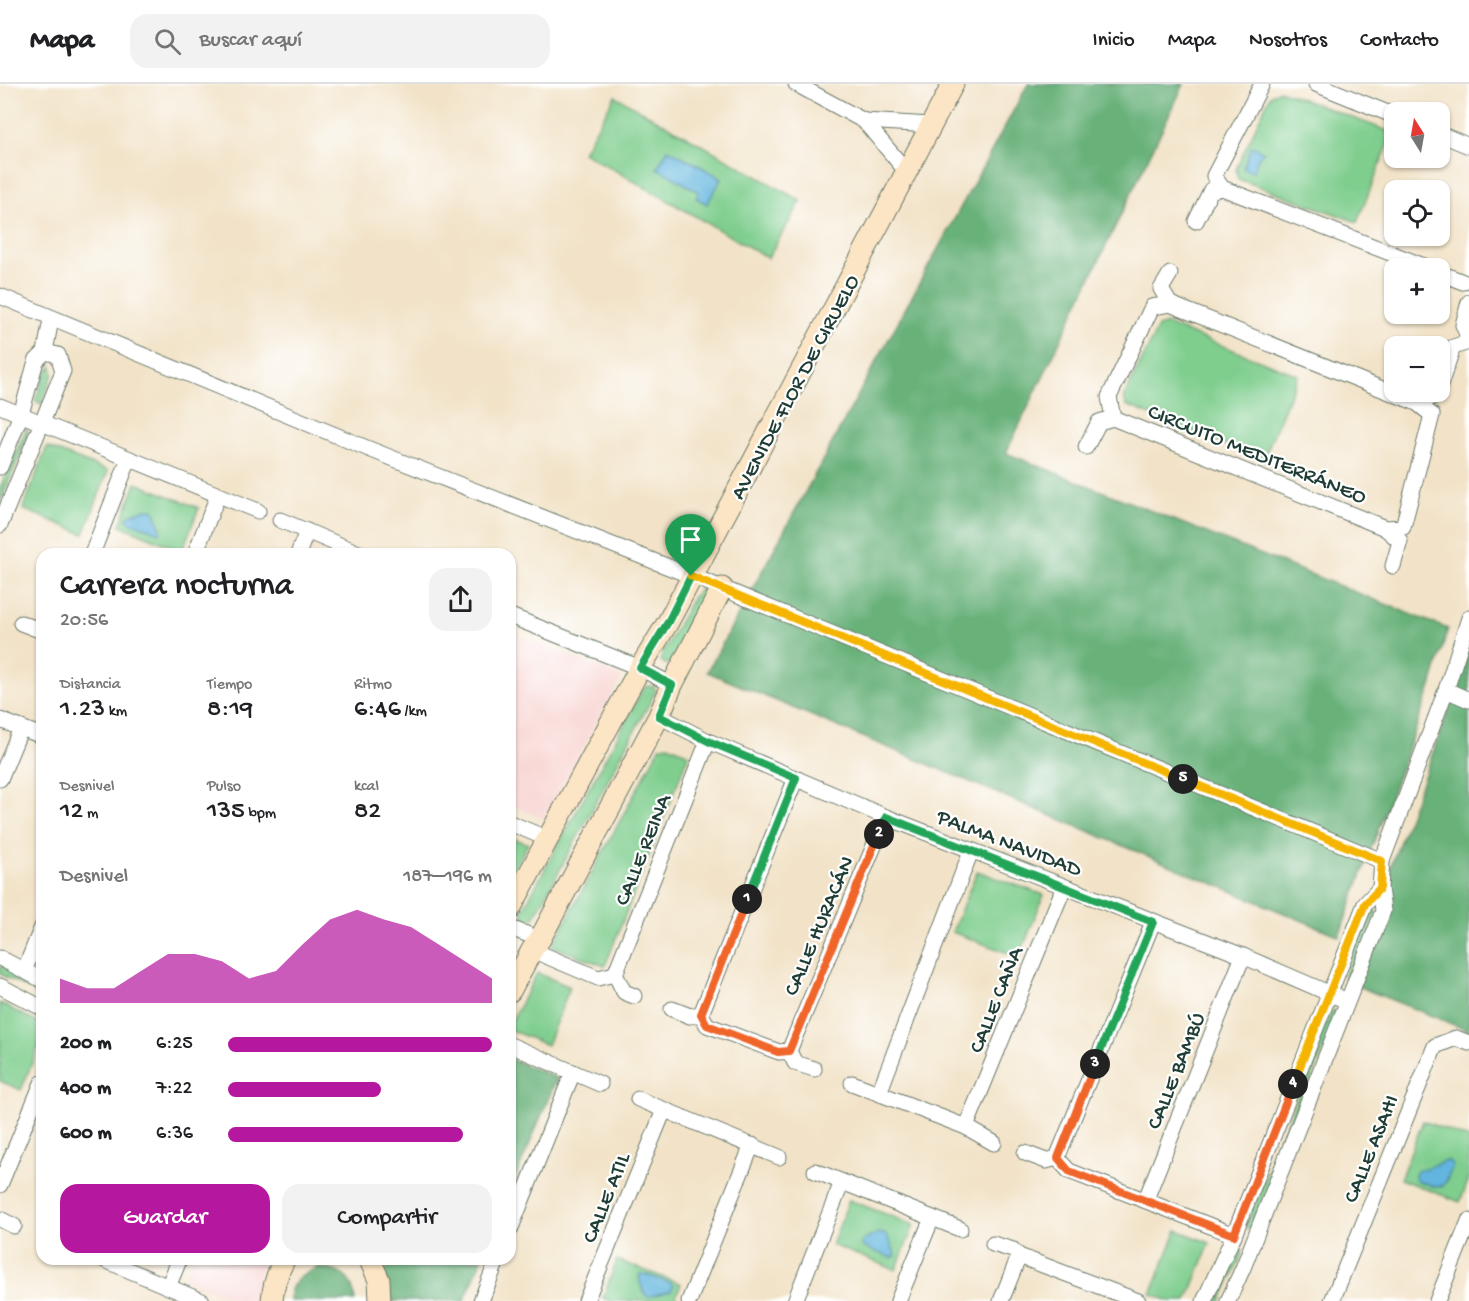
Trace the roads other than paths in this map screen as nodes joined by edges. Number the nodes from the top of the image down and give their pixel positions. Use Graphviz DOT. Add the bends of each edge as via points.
graph roads {
  1 [pos="796,84"];
  2 [pos="953,84"];
  3 [pos="1262,84"];
  4 [pos="1316,84"];
  5 [pos="1384,112"];
  6 [pos="864,121"];
  7 [pos="931,124"];
  8 [pos="1450,138"];
  9 [pos="1469,146"];
  10 [pos="907,172"];
  11 [pos="1222,188"];
  12 [pos="1196,221"];
  13 [pos="1403,258"];
  14 [pos="1170,274"];
  15 [pos="1450,276"];
  16 [pos="1466,281"];
  17 [pos="0,296"];
  18 [pos="1469,300"];
  19 [pos="1170,304"];
  20 [pos="51,319"];
  21 [pos="1469,341"];
  22 [pos="45,352"];
  23 [pos="1450,356"];
  24 [pos="1417,403"];
  25 [pos="3,407"];
  26 [pos="21,414"];
  27 [pos="1113,418"];
  28 [pos="40,423"];
  29 [pos="1086,447"];
  30 [pos="129,459"];
  31 [pos="0,466"];
  32 [pos="218,495"];
  33 [pos="258,511"];
  34 [pos="280,520"];
  35 [pos="0,525"];
  36 [pos="1385,528"];
  37 [pos="307,531"];
  38 [pos="94,548"];
  39 [pos="197,548"];
  40 [pos="300,548"];
  41 [pos="347,548"];
  42 [pos="1393,566"];
  43 [pos="691,576"];
  44 [pos="722,588"];
  45 [pos="516,618"];
  46 [pos="1469,618"];
  47 [pos="21,623"];
  48 [pos="36,629"];
  49 [pos="640,668"];
  50 [pos="672,685"];
  51 [pos="1446,690"];
  52 [pos="1469,700"];
  53 [pos="659,716"];
  54 [pos="0,720"];
  55 [pos="21,728"];
  56 [pos="36,734"];
  57 [pos="708,741"];
  58 [pos="796,778"];
  59 [pos="0,779"];
  60 [pos="886,817"];
  61 [pos="516,826"];
  62 [pos="548,839"];
  63 [pos="971,851"];
  64 [pos="1382,861"];
  65 [pos="1064,887"];
  66 [pos="1380,888"];
  67 [pos="516,898"];
  68 [pos="1153,922"];
  69 [pos="516,932"];
  70 [pos="36,942"];
  71 [pos="536,944"];
  72 [pos="1243,956"];
  73 [pos="0,958"];
  74 [pos="25,969"];
  75 [pos="615,974"];
  76 [pos="36,976"];
  77 [pos="516,980"];
  78 [pos="0,986"];
  79 [pos="1328,993"];
  80 [pos="634,996"];
  81 [pos="1347,1001"];
  82 [pos="36,1005"];
  83 [pos="672,1009"];
  84 [pos="701,1014"];
  85 [pos="1469,1043"];
  86 [pos="516,1048"];
  87 [pos="789,1051"];
  88 [pos="814,1069"];
  89 [pos="573,1072"];
  90 [pos="852,1083"];
  91 [pos="600,1084"];
  92 [pos="879,1093"];
  93 [pos="36,1098"];
  94 [pos="638,1099"];
  95 [pos="664,1110"];
  96 [pos="966,1127"];
  97 [pos="994,1143"];
  98 [pos="752,1145"];
  99 [pos="1025,1153"];
  100 [pos="779,1157"];
  101 [pos="1058,1158"];
  102 [pos="814,1171"];
  103 [pos="842,1182"];
  104 [pos="0,1185"];
  105 [pos="1146,1199"];
  106 [pos="516,1215"];
  107 [pos="932,1218"];
  108 [pos="1469,1221"];
  109 [pos="960,1229"];
  110 [pos="1234,1235"];
  111 [pos="993,1244"];
  112 [pos="1019,1256"];
  113 [pos="116,1265"];
  114 [pos="177,1265"];
  115 [pos="281,1265"];
  116 [pos="372,1265"];
  117 [pos="495,1265"];
  118 [pos="168,1287"];
  119 [pos="1107,1295"];
  120 [pos="202,1301"];
  121 [pos="272,1301"];
  122 [pos="380,1301"];
  123 [pos="481,1301"];
  124 [pos="586,1301"];
  125 [pos="689,1301"];
  126 [pos="795,1301"];
  127 [pos="898,1301"];
  128 [pos="1001,1301"];
  129 [pos="1138,1301"];
  130 [pos="1204,1301"];
  131 [pos="1228,1301"];
  132 [pos="1332,1301"];
  133 [pos="1437,1301"];
  1 -- 6 [label="street"];
  2 -- 7 [label="main road, AVENIDE FLOR DE CIRUELO"];
  3 -- 11 [label="street" via="1214,176"];
  4 -- 5 [label="street"];
  6 -- 7 [label="street"];
  6 -- 10 [label="street"];
  7 -- 10 [label="main road, AVENIDE FLOR DE CIRUELO"];
  8 -- 9 [label="street"];
  10 -- 43 [label="main road, AVENIDE FLOR DE CIRUELO"];
  11 -- 12 [label="street" via="1211,190"];
  11 -- 13 [label="street"];
  14 -- 19 [label="street" via="1161,289"];
  15 -- 16 [label="street"];
  16 -- 18 [label="street"];
  17 -- 20 [label="street"];
  18 -- 21 [label="street" via="1463,325"];
  19 -- 24 [label="street"];
  19 -- 27 [label="street, CIRCUITO MEDITERRÁNEO" via="1152,307 1109,397"];
  20 -- 22 [label="street"];
  20 -- 43 [label="street"];
  21 -- 23 [label="street" via="1453,347"];
  22 -- 26 [label="street" via="36,361"];
  22 -- 28 [label="street" via="58,355 63,371"];
  24 -- 36 [label="street, CIRCUITO MEDITERRÁNEO" via="1432,415 1403,527"];
  25 -- 26 [label="street"];
  26 -- 28 [label="street"];
  26 -- 31 [label="street"];
  27 -- 29 [label="street, CIRCUITO MEDITERRÁNEO" via="1099,422"];
  27 -- 36 [label="street, CIRCUITO MEDITERRÁNEO"];
  28 -- 30 [label="street"];
  28 -- 35 [label="street"];
  30 -- 32 [label="street"];
  30 -- 38 [label="street"];
  32 -- 33 [label="street"];
  32 -- 39 [label="street"];
  34 -- 37 [label="street"];
  36 -- 42 [label="street, CIRCUITO MEDITERRÁNEO" via="1400,541"];
  37 -- 40 [label="street"];
  37 -- 41 [label="street"];
  43 -- 44 [label="street"];
  43 -- 49 [label="main road, AVENIDE FLOR DE CIRUELO"];
  44 -- 50 [label="main road"];
  44 -- 64 [label="street"];
  45 -- 49 [label="street"];
  46 -- 51 [label="street"];
  47 -- 48 [label="street"];
  49 -- 50 [label="street"];
  49 -- 62 [label="main road, AVENIDE FLOR DE CIRUELO"];
  50 -- 53 [label="main road"];
  51 -- 52 [label="street"];
  51 -- 64 [label="street"];
  53 -- 57 [label="street, PALMA NAVIDAD"];
  53 -- 71 [label="main road"];
  54 -- 55 [label="street"];
  55 -- 56 [label="street"];
  55 -- 59 [label="street"];
  57 -- 58 [label="street, PALMA NAVIDAD"];
  57 -- 75 [label="street, CALLE REINA"];
  58 -- 60 [label="street, PALMA NAVIDAD"];
  58 -- 84 [label="street"];
  60 -- 63 [label="street, PALMA NAVIDAD"];
  60 -- 87 [label="street, CALLE HURACÁN"];
  61 -- 62 [label="street"];
  62 -- 67 [label="main road, AVENIDE FLOR DE CIRUELO"];
  63 -- 65 [label="street, PALMA NAVIDAD"];
  63 -- 92 [label="street"];
  64 -- 66 [label="street"];
  65 -- 68 [label="street, PALMA NAVIDAD"];
  65 -- 96 [label="street, CALLE CAÑA"];
  66 -- 79 [label="street" via="1365,904"];
  66 -- 81 [label="street" via="1383,911"];
  68 -- 72 [label="street, PALMA NAVIDAD"];
  68 -- 101 [label="street"];
  69 -- 71 [label="street"];
  70 -- 74 [label="street"];
  71 -- 75 [label="street" via="598,978"];
  71 -- 77 [label="main road"];
  72 -- 79 [label="street, PALMA NAVIDAD"];
  72 -- 105 [label="street, CALLE BAMBÚ"];
  73 -- 74 [label="street"];
  74 -- 76 [label="street"];
  75 -- 80 [label="street" via="624,992"];
  78 -- 82 [label="street"];
  79 -- 81 [label="street, PALMA NAVIDAD"];
  79 -- 110 [label="street"];
  81 -- 131 [label="street"];
  83 -- 84 [label="street" via="690,1016"];
  84 -- 87 [label="street" via="707,1025 778,1052"];
  85 -- 132 [label="street, CALLE ASAHI" via="1456,1038 1435,1046"];
  86 -- 89 [label="street"];
  87 -- 88 [label="street" via="795,1063"];
  89 -- 91 [label="street"];
  89 -- 106 [label="street"];
  90 -- 92 [label="street"];
  92 -- 96 [label="street"];
  93 -- 104 [label="street"];
  94 -- 95 [label="street"];
  95 -- 98 [label="street"];
  95 -- 124 [label="street, CALLE ATIL"];
  96 -- 97 [label="street"];
  98 -- 100 [label="street"];
  98 -- 125 [label="street"];
  99 -- 101 [label="street" via="1046,1161"];
  101 -- 105 [label="street" via="1069,1171"];
  102 -- 103 [label="street"];
  103 -- 107 [label="street"];
  103 -- 126 [label="street"];
  105 -- 110 [label="street"];
  107 -- 109 [label="street"];
  107 -- 127 [label="street"];
  108 -- 133 [label="street"];
  110 -- 130 [label="street"];
  111 -- 112 [label="street"];
  112 -- 119 [label="street"];
  112 -- 128 [label="street"];
  113 -- 118 [label="street"];
  114 -- 118 [label="street"];
  115 -- 121 [label="main road"];
  116 -- 122 [label="main road" via="379,1280"];
  117 -- 123 [label="street"];
  118 -- 120 [label="street"];
  119 -- 129 [label="street"];
}
